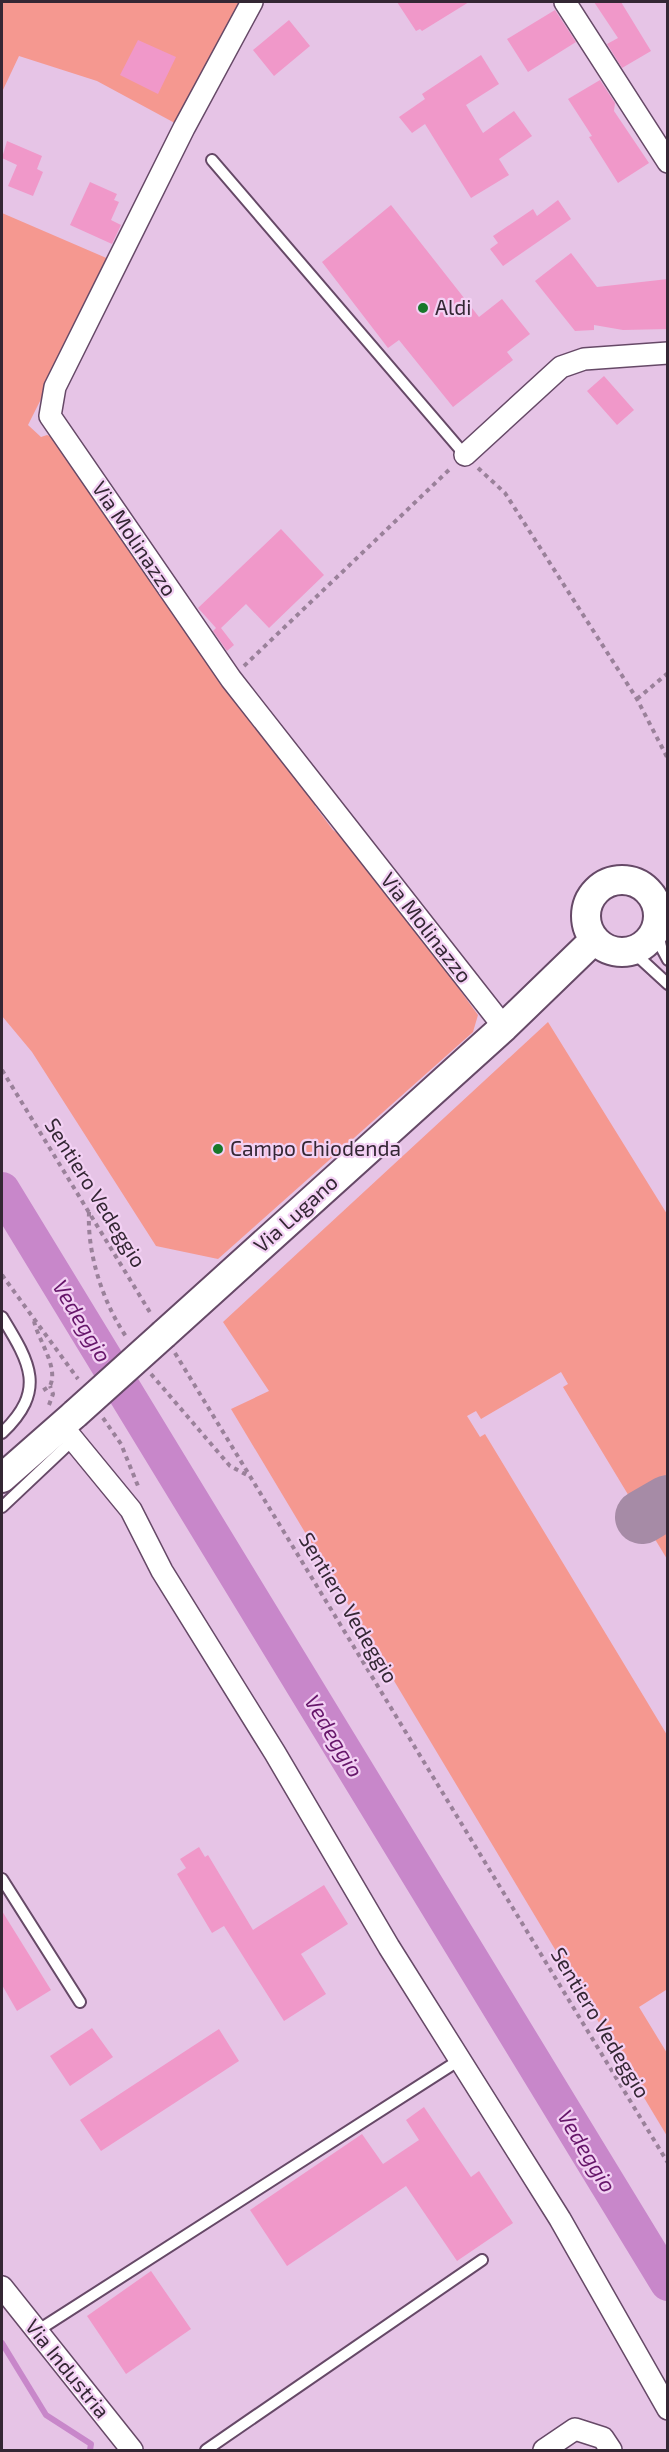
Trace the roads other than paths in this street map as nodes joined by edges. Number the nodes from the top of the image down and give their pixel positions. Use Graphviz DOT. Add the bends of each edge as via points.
graph roads {
  1 [pos="252,2"];
  2 [pos="565,2"];
  3 [pos="212,160"];
  4 [pos="668,162"];
  5 [pos="668,352"];
  6 [pos="465,455"];
  7 [pos="658,886"];
  8 [pos="657,927"];
  9 [pos="594,940"];
  10 [pos="632,951"];
  11 [pos="668,960"];
  12 [pos="668,984"];
  13 [pos="504,1027"];
  14 [pos="2,1317"];
  15 [pos="78,1424"];
  16 [pos="2,1433"];
  17 [pos="2,1478"];
  18 [pos="2,1507"];
  19 [pos="2,1879"];
  20 [pos="80,2001"];
  21 [pos="461,2059"];
  22 [pos="482,2260"];
  23 [pos="2,2287"];
  24 [pos="38,2331"];
  25 [pos="668,2409"];
  26 [pos="132,2451"];
  27 [pos="206,2451"];
  28 [pos="544,2451"];
  29 [pos="611,2451"];
  1 -- 13 [label="street, Via Molinazzo" via="184,128 55,387 50,416 231,679"];
  2 -- 4 [label="street"];
  3 -- 6 [label="lane"];
  5 -- 6 [label="street" via="584,358 561,367"];
  7 -- 8 [label="main road"];
  7 -- 9 [label="main road" via="627,880 603,885 587,904 588,929"];
  8 -- 10 [label="main road" via="652,938"];
  8 -- 11 [label="lane"];
  9 -- 10 [label="main road" via="612,951"];
  9 -- 13 [label="main road, Via Lugano"];
  10 -- 12 [label="lane"];
  13 -- 15 [label="main road, Via Lugano, bridge" via="164,1334"];
  14 -- 16 [label="lane" via="25,1354 29,1383 21,1415"];
  15 -- 17 [label="main road, Via Lugano"];
  15 -- 18 [label="lane"];
  15 -- 21 [label="street" via="131,1510 162,1571"];
  19 -- 20 [label="lane"];
  21 -- 24 [label="lane"];
  21 -- 25 [label="street" via="560,2219"];
  22 -- 27 [label="lane"];
  23 -- 24 [label="street, Via Industria"];
  24 -- 26 [label="street, Via Industria"];
  28 -- 29 [label="street" via="575,2429 603,2438"];
}
